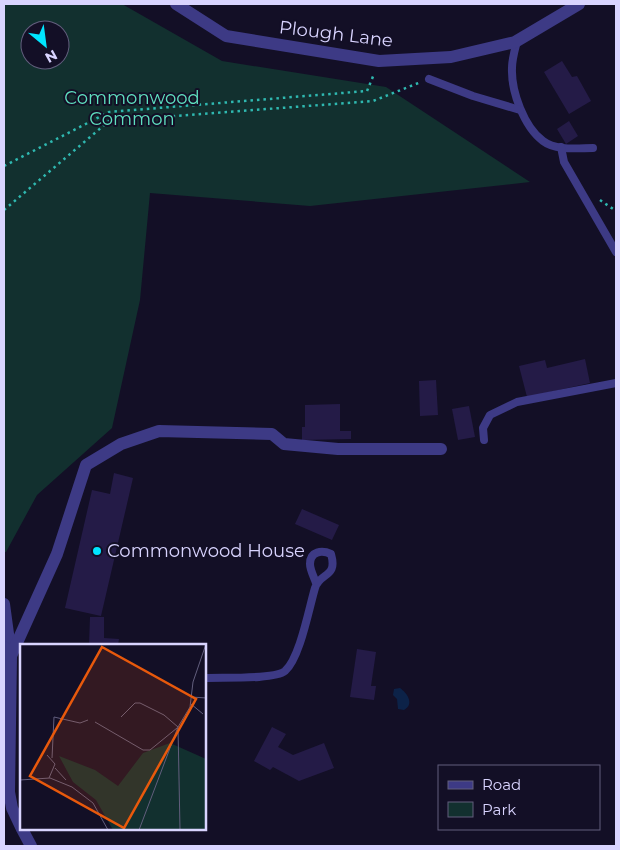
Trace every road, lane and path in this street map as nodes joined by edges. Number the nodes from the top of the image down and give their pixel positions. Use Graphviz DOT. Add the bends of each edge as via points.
graph roads {
  1 [pos="176,4"];
  2 [pos="579,4"];
  3 [pos="517,41"];
  4 [pos="379,61"];
  5 [pos="429,79"];
  6 [pos="520,110"];
  7 [pos="560,147"];
  8 [pos="593,148"];
  9 [pos="4,166"];
  10 [pos="4,210"];
  11 [pos="616,252"];
  12 [pos="616,383"];
  13 [pos="484,440"];
  14 [pos="441,449"];
  15 [pos="316,583"];
  16 [pos="4,604"];
  17 [pos="12,654"];
  18 [pos="206,678"];
  19 [pos="7,720"];
  20 [pos="8,808"];
  21 [pos="20,825"];
  22 [pos="23,830"];
  23 [pos="29,846"];
  1 -- 4 [label="street, Plough Lane" via="226,36"];
  2 -- 3 [label="street, Plough Lane"];
  3 -- 4 [label="street, Plough Lane" via="451,57"];
  3 -- 6 [label="lane" via="512,66"];
  4 -- 9 [label="path" via="367,91 109,112"];
  5 -- 6 [label="lane"];
  5 -- 10 [label="path" via="373,101 109,122"];
  6 -- 7 [label="lane" via="544,142"];
  7 -- 8 [label="lane"];
  7 -- 11 [label="lane" via="564,162"];
  12 -- 13 [label="lane" via="517,402 490,415 483,428"];
  14 -- 17 [label="street" via="338,449 284,444 272,434 159,431 121,444 86,465 57,554"];
  15 -- 18 [label="lane" via="295,659 284,672 269,676"];
  16 -- 17 [label="street"];
  17 -- 19 [label="street"];
  19 -- 20 [label="street"];
  20 -- 21 [label="street"];
  22 -- 23 [label="street"];
}
